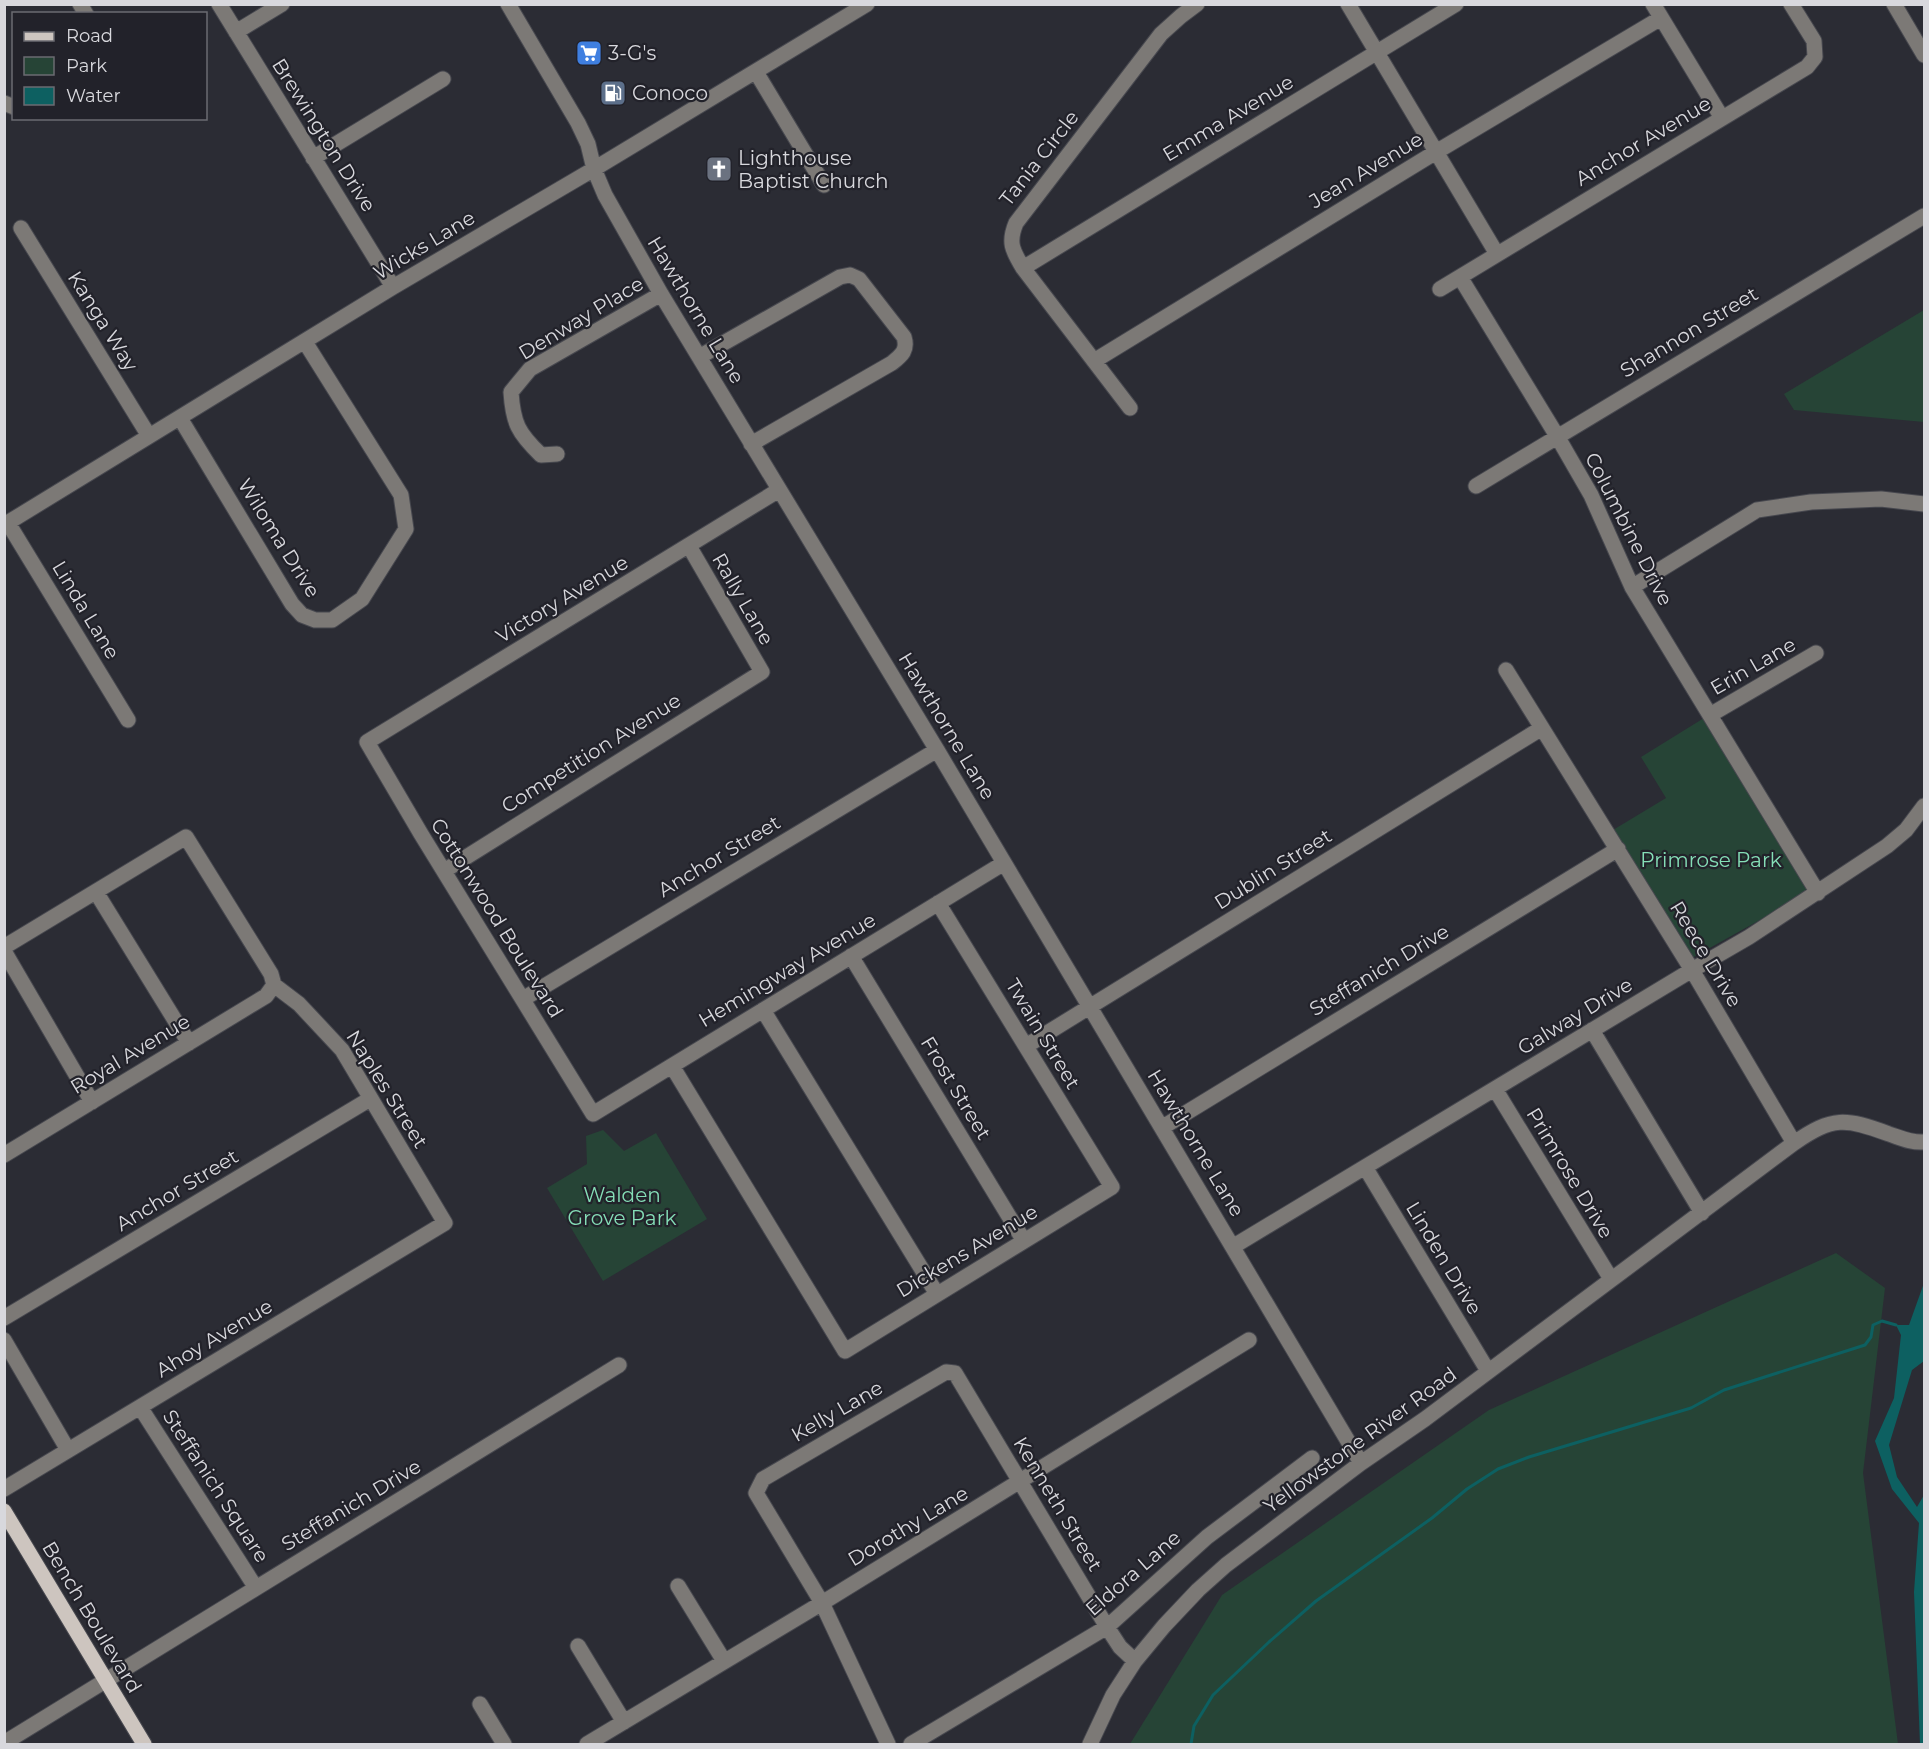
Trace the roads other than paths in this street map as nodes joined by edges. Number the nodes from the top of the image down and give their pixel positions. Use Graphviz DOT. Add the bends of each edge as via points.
graph roads {
  1 [pos="219,4"];
  2 [pos="282,4"];
  3 [pos="508,4"];
  4 [pos="867,4"];
  5 [pos="1197,4"];
  6 [pos="1348,4"];
  7 [pos="1456,4"];
  8 [pos="1791,4"];
  9 [pos="1894,4"];
  10 [pos="1657,11"];
  11 [pos="236,32"];
  12 [pos="1923,49"];
  13 [pos="1376,52"];
  14 [pos="756,72"];
  15 [pos="443,79"];
  16 [pos="1722,118"];
  17 [pos="1436,152"];
  18 [pos="313,158"];
  19 [pos="594,170"];
  20 [pos="824,184"];
  21 [pos="1924,216"];
  22 [pos="21,228"];
  23 [pos="1497,254"];
  24 [pos="1023,268"];
  25 [pos="1460,277"];
  26 [pos="393,287"];
  27 [pos="1440,289"];
  28 [pos="661,294"];
  29 [pos="305,342"];
  30 [pos="699,357"];
  31 [pos="1094,360"];
  32 [pos="1130,408"];
  33 [pos="180,418"];
  34 [pos="149,436"];
  35 [pos="1557,436"];
  36 [pos="751,444"];
  37 [pos="557,454"];
  38 [pos="1476,486"];
  39 [pos="779,490"];
  40 [pos="1924,504"];
  41 [pos="6,524"];
  42 [pos="689,546"];
  43 [pos="1632,586"];
  44 [pos="1816,653"];
  45 [pos="1506,670"];
  46 [pos="762,672"];
  47 [pos="1710,715"];
  48 [pos="128,720"];
  49 [pos="1542,728"];
  50 [pos="367,742"];
  51 [pos="937,750"];
  52 [pos="1924,806"];
  53 [pos="1618,849"];
  54 [pos="1004,863"];
  55 [pos="444,871"];
  56 [pos="96,892"];
  57 [pos="1818,893"];
  58 [pos="938,903"];
  59 [pos="4,949"];
  60 [pos="851,957"];
  61 [pos="1692,970"];
  62 [pos="274,985"];
  63 [pos="523,999"];
  64 [pos="1089,1007"];
  65 [pos="763,1010"];
  66 [pos="1592,1030"];
  67 [pos="189,1043"];
  68 [pos="1026,1046"];
  69 [pos="672,1066"];
  70 [pos="1495,1089"];
  71 [pos="370,1099"];
  72 [pos="92,1102"];
  73 [pos="593,1114"];
  74 [pos="1163,1128"];
  75 [pos="1924,1142"];
  76 [pos="1794,1143"];
  77 [pos="4,1155"];
  78 [pos="1365,1167"];
  79 [pos="1112,1187"];
  80 [pos="1702,1213"];
  81 [pos="445,1223"];
  82 [pos="1024,1241"];
  83 [pos="1234,1246"];
  84 [pos="1611,1279"];
  85 [pos="937,1294"];
  86 [pos="4,1318"];
  87 [pos="4,1340"];
  88 [pos="1249,1341"];
  89 [pos="619,1365"];
  90 [pos="1488,1371"];
  91 [pos="945,1372"];
  92 [pos="140,1407"];
  93 [pos="68,1450"];
  94 [pos="1312,1458"];
  95 [pos="1361,1463"];
  96 [pos="1021,1482"];
  97 [pos="4,1489"];
  98 [pos="4,1511"];
  99 [pos="678,1586"];
  100 [pos="256,1588"];
  101 [pos="822,1603"];
  102 [pos="1107,1627"];
  103 [pos="578,1646"];
  104 [pos="724,1661"];
  105 [pos="1135,1661"];
  106 [pos="105,1680"];
  107 [pos="480,1704"];
  108 [pos="624,1722"];
  109 [pos="4,1743"];
  110 [pos="144,1744"];
  111 [pos="504,1744"];
  112 [pos="587,1744"];
  113 [pos="888,1744"];
  114 [pos="911,1744"];
  115 [pos="1090,1744"];
  1 -- 11 [label="street, Brewington Drive"];
  2 -- 11 [label="street"];
  3 -- 19 [label="street, Hawthorne Lane" via="578,123"];
  4 -- 14 [label="street, Wicks Lane"];
  5 -- 24 [label="street, Tania Circle" via="1161,34 1016,223 1010,237"];
  6 -- 13 [label="street"];
  7 -- 13 [label="street, Emma Avenue"];
  8 -- 16 [label="street, Anchor Avenue" via="1814,41 1815,57 1807,67"];
  9 -- 12 [label="street"];
  10 -- 16 [label="street"];
  10 -- 17 [label="street, Jean Avenue"];
  11 -- 18 [label="street, Brewington Drive"];
  13 -- 17 [label="street"];
  13 -- 24 [label="street, Emma Avenue"];
  14 -- 19 [label="street, Wicks Lane"];
  14 -- 20 [label="street"];
  15 -- 18 [label="street"];
  16 -- 23 [label="street, Anchor Avenue"];
  17 -- 23 [label="street"];
  17 -- 31 [label="street, Jean Avenue"];
  18 -- 26 [label="street, Brewington Drive"];
  19 -- 26 [label="street, Wicks Lane"];
  19 -- 28 [label="street, Hawthorne Lane"];
  21 -- 35 [label="street, Shannon Street"];
  22 -- 34 [label="street, Kanga Way"];
  23 -- 25 [label="street, Anchor Avenue"];
  24 -- 31 [label="street, Tania Circle"];
  25 -- 27 [label="street, Anchor Avenue"];
  25 -- 35 [label="street, Columbine Drive"];
  26 -- 29 [label="street, Wicks Lane"];
  28 -- 30 [label="street, Hawthorne Lane"];
  28 -- 37 [label="street, Denway Place" via="530,369 511,392 513,415 524,438 541,455"];
  29 -- 33 [label="street, Wicks Lane"];
  29 -- 33 [label="street, Wiloma Drive" via="401,495 406,529 362,599 332,620 302,615 292,603"];
  30 -- 36 [label="street, Hawthorne Lane"];
  30 -- 36 [label="street" via="840,277 850,275 859,279 904,337 904,353 892,363"];
  31 -- 32 [label="street, Tania Circle"];
  33 -- 34 [label="street, Wicks Lane"];
  34 -- 41 [label="street, Wicks Lane"];
  35 -- 38 [label="street, Shannon Street"];
  35 -- 43 [label="street, Columbine Drive" via="1590,495"];
  36 -- 39 [label="street, Hawthorne Lane"];
  39 -- 42 [label="street, Victory Avenue"];
  39 -- 51 [label="street, Hawthorne Lane"];
  40 -- 43 [label="street" via="1881,499 1811,502 1757,510"];
  41 -- 48 [label="street, Linda Lane"];
  42 -- 46 [label="street, Rally Lane"];
  42 -- 50 [label="street, Victory Avenue"];
  43 -- 47 [label="street, Columbine Drive"];
  44 -- 47 [label="street, Erin Lane"];
  45 -- 49 [label="street, Reece Drive"];
  46 -- 55 [label="street, Competition Avenue"];
  47 -- 57 [label="street, Columbine Drive"];
  49 -- 53 [label="street, Reece Drive"];
  49 -- 64 [label="street, Dublin Street"];
  50 -- 55 [label="street, Cottonwood Boulevard"];
  51 -- 54 [label="street, Hawthorne Lane"];
  51 -- 63 [label="street, Anchor Street"];
  52 -- 57 [label="street, Galway Drive" via="1906,830 1887,846"];
  53 -- 61 [label="street, Reece Drive"];
  53 -- 74 [label="street, Steffanich Drive"];
  54 -- 58 [label="street, Hemingway Avenue"];
  54 -- 64 [label="street, Hawthorne Lane"];
  55 -- 63 [label="street, Cottonwood Boulevard"];
  56 -- 59 [label="street"];
  56 -- 62 [label="street, Naples Street" via="186,837 271,974"];
  56 -- 67 [label="street"];
  57 -- 61 [label="street, Galway Drive"];
  58 -- 60 [label="street, Hemingway Avenue"];
  58 -- 68 [label="street, Twain Street"];
  59 -- 72 [label="street"];
  60 -- 65 [label="street, Hemingway Avenue"];
  60 -- 82 [label="street, Frost Street"];
  61 -- 66 [label="street, Galway Drive"];
  61 -- 76 [label="street, Reece Drive"];
  62 -- 67 [label="street, Royal Avenue" via="266,996"];
  62 -- 71 [label="street, Naples Street" via="299,1004 342,1050"];
  63 -- 73 [label="street, Cottonwood Boulevard"];
  64 -- 68 [label="street, Dublin Street"];
  64 -- 74 [label="street, Hawthorne Lane"];
  65 -- 69 [label="street, Hemingway Avenue"];
  65 -- 85 [label="street"];
  66 -- 70 [label="street, Galway Drive"];
  66 -- 80 [label="street"];
  67 -- 72 [label="street, Royal Avenue"];
  68 -- 79 [label="street, Twain Street"];
  69 -- 73 [label="street, Hemingway Avenue"];
  69 -- 85 [label="street, Dickens Avenue" via="845,1351"];
  70 -- 78 [label="street, Galway Drive"];
  70 -- 84 [label="street, Primrose Drive"];
  71 -- 81 [label="street, Naples Street"];
  71 -- 86 [label="street, Anchor Street"];
  72 -- 77 [label="street, Royal Avenue"];
  74 -- 83 [label="street, Hawthorne Lane"];
  75 -- 76 [label="street, Yellowstone River Road" via="1913,1143 1857,1122 1834,1122"];
  76 -- 80 [label="street, Yellowstone River Road"];
  78 -- 83 [label="street, Galway Drive"];
  78 -- 90 [label="street, Linden Drive"];
  79 -- 82 [label="street, Dickens Avenue"];
  80 -- 84 [label="street, Yellowstone River Road"];
  81 -- 92 [label="street, Ahoy Avenue"];
  82 -- 85 [label="street, Dickens Avenue"];
  83 -- 95 [label="street, Hawthorne Lane"];
  84 -- 90 [label="street, Yellowstone River Road"];
  87 -- 93 [label="street"];
  88 -- 96 [label="street, Dorothy Lane"];
  89 -- 100 [label="street, Steffanich Drive"];
  90 -- 95 [label="street, Yellowstone River Road"];
  91 -- 96 [label="street, Kenneth Street" via="955,1373"];
  91 -- 101 [label="street, Kelly Lane" via="763,1479 756,1492"];
  92 -- 93 [label="street, Ahoy Avenue"];
  92 -- 100 [label="street, Steffanich Square"];
  93 -- 97 [label="street, Ahoy Avenue"];
  94 -- 102 [label="street, Eldora Lane" via="1207,1537"];
  95 -- 105 [label="street, Yellowstone River Road" via="1226,1565"];
  96 -- 101 [label="street, Dorothy Lane"];
  96 -- 102 [label="street, Kenneth Street"];
  98 -- 106 [label="main road, Bench Boulevard"];
  99 -- 104 [label="street"];
  100 -- 106 [label="street, Steffanich Drive"];
  101 -- 104 [label="street, Dorothy Lane"];
  101 -- 113 [label="street"];
  102 -- 105 [label="street, Kenneth Street"];
  102 -- 114 [label="street, Eldora Lane"];
  103 -- 108 [label="street"];
  104 -- 108 [label="street, Dorothy Lane"];
  105 -- 115 [label="street, Yellowstone River Road" via="1113,1695"];
  106 -- 109 [label="street, Steffanich Drive"];
  106 -- 110 [label="main road, Bench Boulevard"];
  107 -- 111 [label="street"];
  108 -- 112 [label="street, Dorothy Lane"];
}
